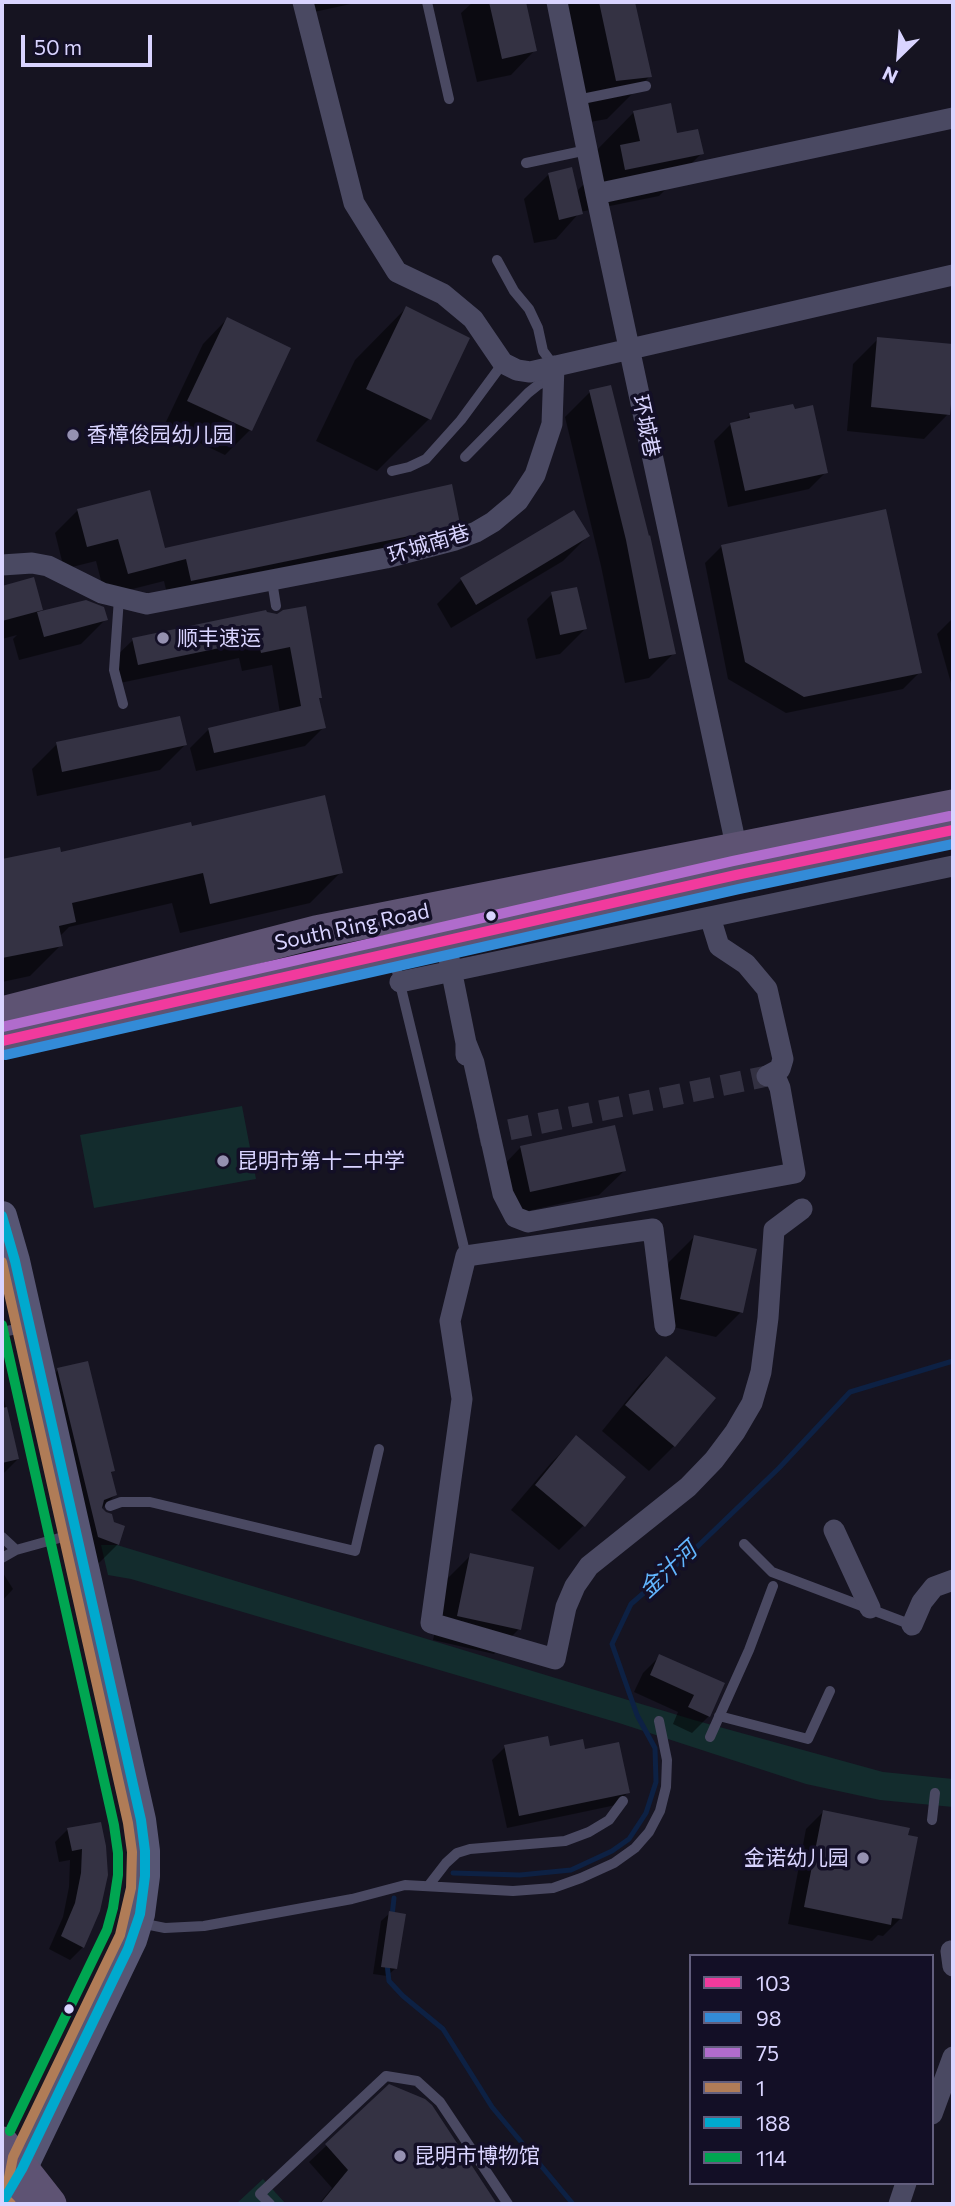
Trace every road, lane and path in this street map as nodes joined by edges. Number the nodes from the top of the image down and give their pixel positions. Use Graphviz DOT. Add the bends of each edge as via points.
graph roads {
  1 [pos="303,2"];
  2 [pos="427,2"];
  3 [pos="557,2"];
  4 [pos="646,86"];
  5 [pos="449,99"];
  6 [pos="577,100"];
  7 [pos="953,118"];
  8 [pos="587,150"];
  9 [pos="526,163"];
  10 [pos="596,194"];
  11 [pos="497,260"];
  12 [pos="953,275"];
  13 [pos="630,348"];
  14 [pos="503,363"];
  15 [pos="554,372"];
  16 [pos="465,457"];
  17 [pos="392,471"];
  18 [pos="2,565"];
  19 [pos="272,581"];
  20 [pos="119,598"];
  21 [pos="276,606"];
  22 [pos="123,704"];
  23 [pos="953,806"];
  24 [pos="953,830"];
  25 [pos="737,850"];
  26 [pos="953,866"];
  27 [pos="710,917"];
  28 [pos="449,956"];
  29 [pos="396,967"];
  30 [pos="2,1013"];
  31 [pos="2,1041"];
  32 [pos="466,1043"];
  33 [pos="480,1136"];
  34 [pos="802,1209"];
  35 [pos="2,1216"];
  36 [pos="466,1256"];
  37 [pos="2,1262"];
  38 [pos="665,1326"];
  39 [pos="9,1331"];
  40 [pos="379,1449"];
  41 [pos="110,1506"];
  42 [pos="72,1523"];
  43 [pos="834,1530"];
  44 [pos="2,1537"];
  45 [pos="744,1544"];
  46 [pos="16,1550"];
  47 [pos="2,1558"];
  48 [pos="953,1580"];
  49 [pos="773,1586"];
  50 [pos="870,1608"];
  51 [pos="912,1625"];
  52 [pos="830,1691"];
  53 [pos="719,1716"];
  54 [pos="659,1721"];
  55 [pos="709,1737"];
  56 [pos="935,1793"];
  57 [pos="623,1801"];
  58 [pos="932,1820"];
  59 [pos="429,1885"];
  60 [pos="137,1922"];
  61 [pos="953,2057"];
  62 [pos="934,2109"];
  63 [pos="12,2156"];
  64 [pos="905,2185"];
  65 [pos="5,2200"];
  66 [pos="50,2204"];
  67 [pos="270,2204"];
  68 [pos="508,2204"];
  69 [pos="899,2204"];
  1 -- 14 [label="street" via="354,203 397,272 443,294 473,318"];
  2 -- 5 [label="lane"];
  3 -- 6 [label="street, 环城巷"];
  4 -- 6 [label="lane"];
  6 -- 8 [label="street, 环城巷"];
  7 -- 10 [label="street"];
  8 -- 9 [label="lane"];
  8 -- 10 [label="street, 环城巷"];
  10 -- 13 [label="street, 环城巷"];
  11 -- 15 [label="lane" via="538,328"];
  12 -- 13 [label="street"];
  13 -- 15 [label="street"];
  13 -- 25 [label="street, 环城巷"];
  14 -- 15 [label="street" via="517,370"];
  14 -- 17 [label="lane" via="426,459"];
  15 -- 16 [label="lane"];
  15 -- 19 [label="street, 环城南巷" via="552,424 536,474 518,500 493,522 454,540"];
  18 -- 20 [label="street, 环城南巷" via="48,566"];
  19 -- 20 [label="street, 环城南巷" via="147,604"];
  19 -- 21 [label="lane"];
  20 -- 22 [label="lane" via="114,670"];
  23 -- 25 [label="main road, South Ring Road"];
  24 -- 28 [label="main road, South Ring Road" via="749,872"];
  25 -- 30 [label="main road, South Ring Road" via="316,932"];
  26 -- 27 [label="street"];
  27 -- 28 [label="street"];
  27 -- 32 [label="street" via="719,946 746,964 767,989 783,1059 780,1069 771,1075 780,1088 795,1173 528,1222 515,1217 503,1194"];
  28 -- 29 [label="main road, South Ring Road"];
  28 -- 32 [label="street"];
  29 -- 31 [label="main road, South Ring Road"];
  29 -- 36 [label="lane"];
  32 -- 33 [label="street" via="465,1073"];
  34 -- 36 [label="street" via="774,1230 768,1318 752,1403 714,1460 688,1488 589,1566 566,1607 555,1659 431,1623 462,1399 450,1321"];
  35 -- 42 [label="street"];
  36 -- 38 [label="street" via="653,1229"];
  37 -- 39 [label="street"];
  39 -- 42 [label="street"];
  40 -- 41 [label="lane" via="355,1551 150,1502"];
  42 -- 46 [label="lane"];
  42 -- 60 [label="street" via="141,1820 145,1877"];
  42 -- 63 [label="street" via="128,1823 132,1876 120,1935"];
  43 -- 50 [label="street"];
  44 -- 46 [label="lane"];
  45 -- 50 [label="lane" via="772,1572"];
  46 -- 47 [label="lane"];
  48 -- 51 [label="street" via="934,1587"];
  49 -- 53 [label="lane"];
  50 -- 51 [label="lane"];
  52 -- 53 [label="lane" via="808,1740"];
  53 -- 55 [label="lane"];
  54 -- 59 [label="lane" via="667,1760 660,1811 635,1848 614,1863 553,1888 513,1891"];
  56 -- 58 [label="lane"];
  57 -- 59 [label="lane" via="609,1820 565,1841 457,1853"];
  59 -- 60 [label="lane" via="405,1885 204,1926 165,1928"];
  60 -- 63 [label="street" via="128,1950"];
  61 -- 62 [label="street"];
  63 -- 65 [label="street"];
  63 -- 66 [label="main road"];
  64 -- 69 [label="street"];
  67 -- 68 [label="lane" via="260,2194 386,2077 417,2081 440,2102"];
}
